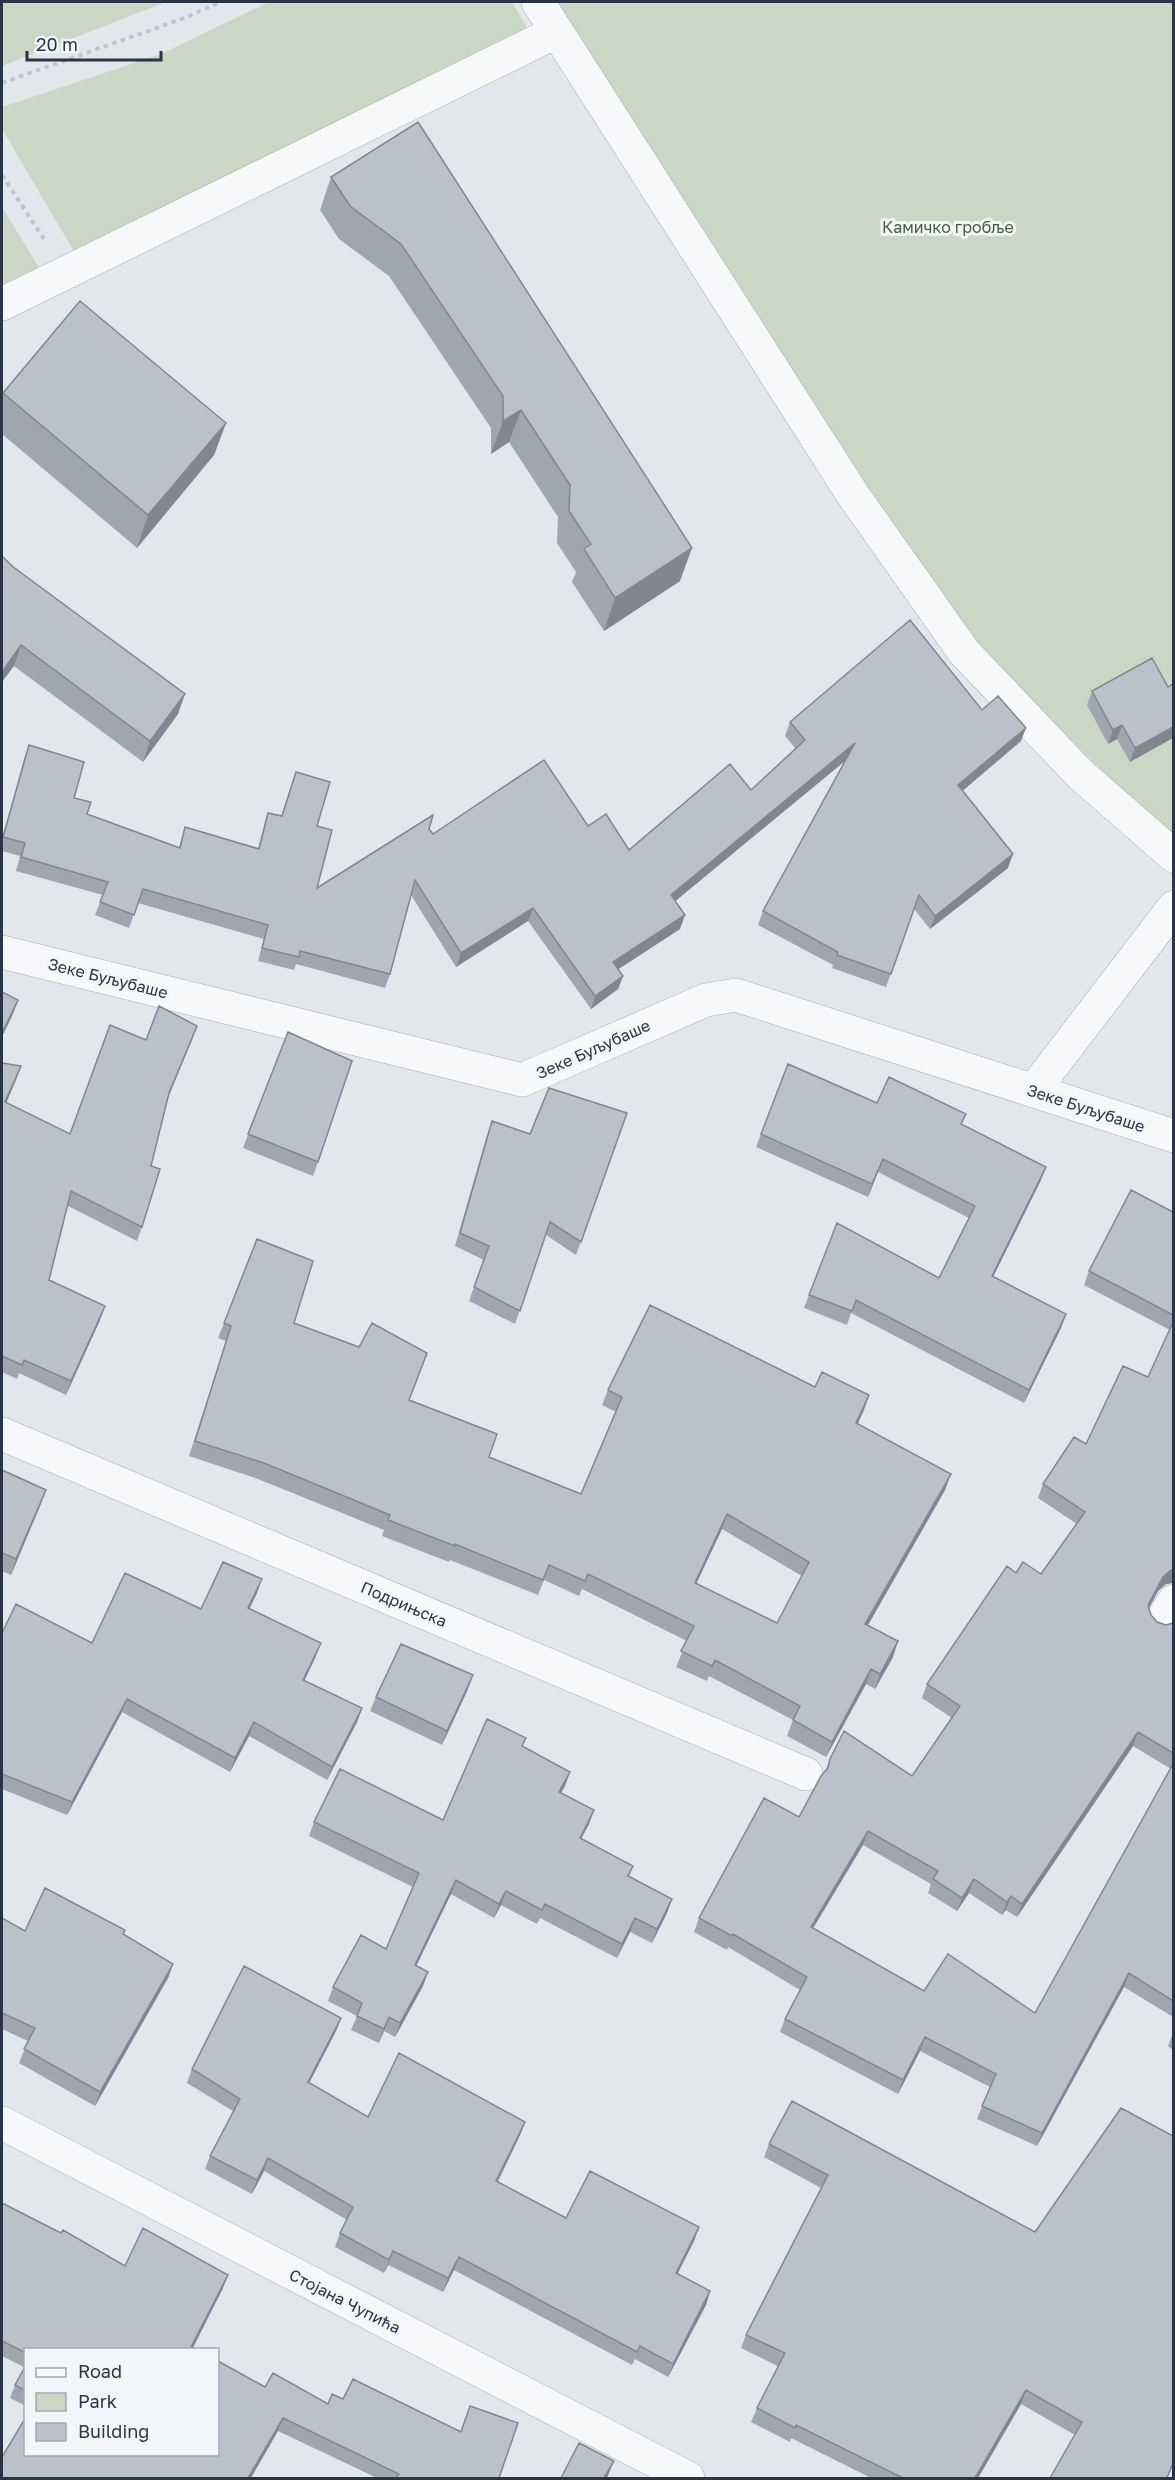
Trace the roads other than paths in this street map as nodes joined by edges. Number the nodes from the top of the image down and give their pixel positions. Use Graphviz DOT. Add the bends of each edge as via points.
graph roads {
  1 [pos="538,2"];
  2 [pos="556,32"];
  3 [pos="2,304"];
  4 [pos="1173,856"];
  5 [pos="1173,907"];
  6 [pos="2,952"];
  7 [pos="1033,1091"];
  8 [pos="1173,1136"];
  9 [pos="2,1434"];
  10 [pos="806,1774"];
  11 [pos="2,2123"];
  12 [pos="688,2478"];
  1 -- 2 [label="street"];
  2 -- 3 [label="street"];
  2 -- 4 [label="street" via="853,495 964,652 1080,774"];
  5 -- 7 [label="street"];
  6 -- 7 [label="street, Зеке Буљубаше" via="522,1080 706,1000 736,995"];
  7 -- 8 [label="street, Зеке Буљубаше"];
  9 -- 10 [label="street, Подрињска"];
  11 -- 12 [label="street, Стојана Чупића"];
}
